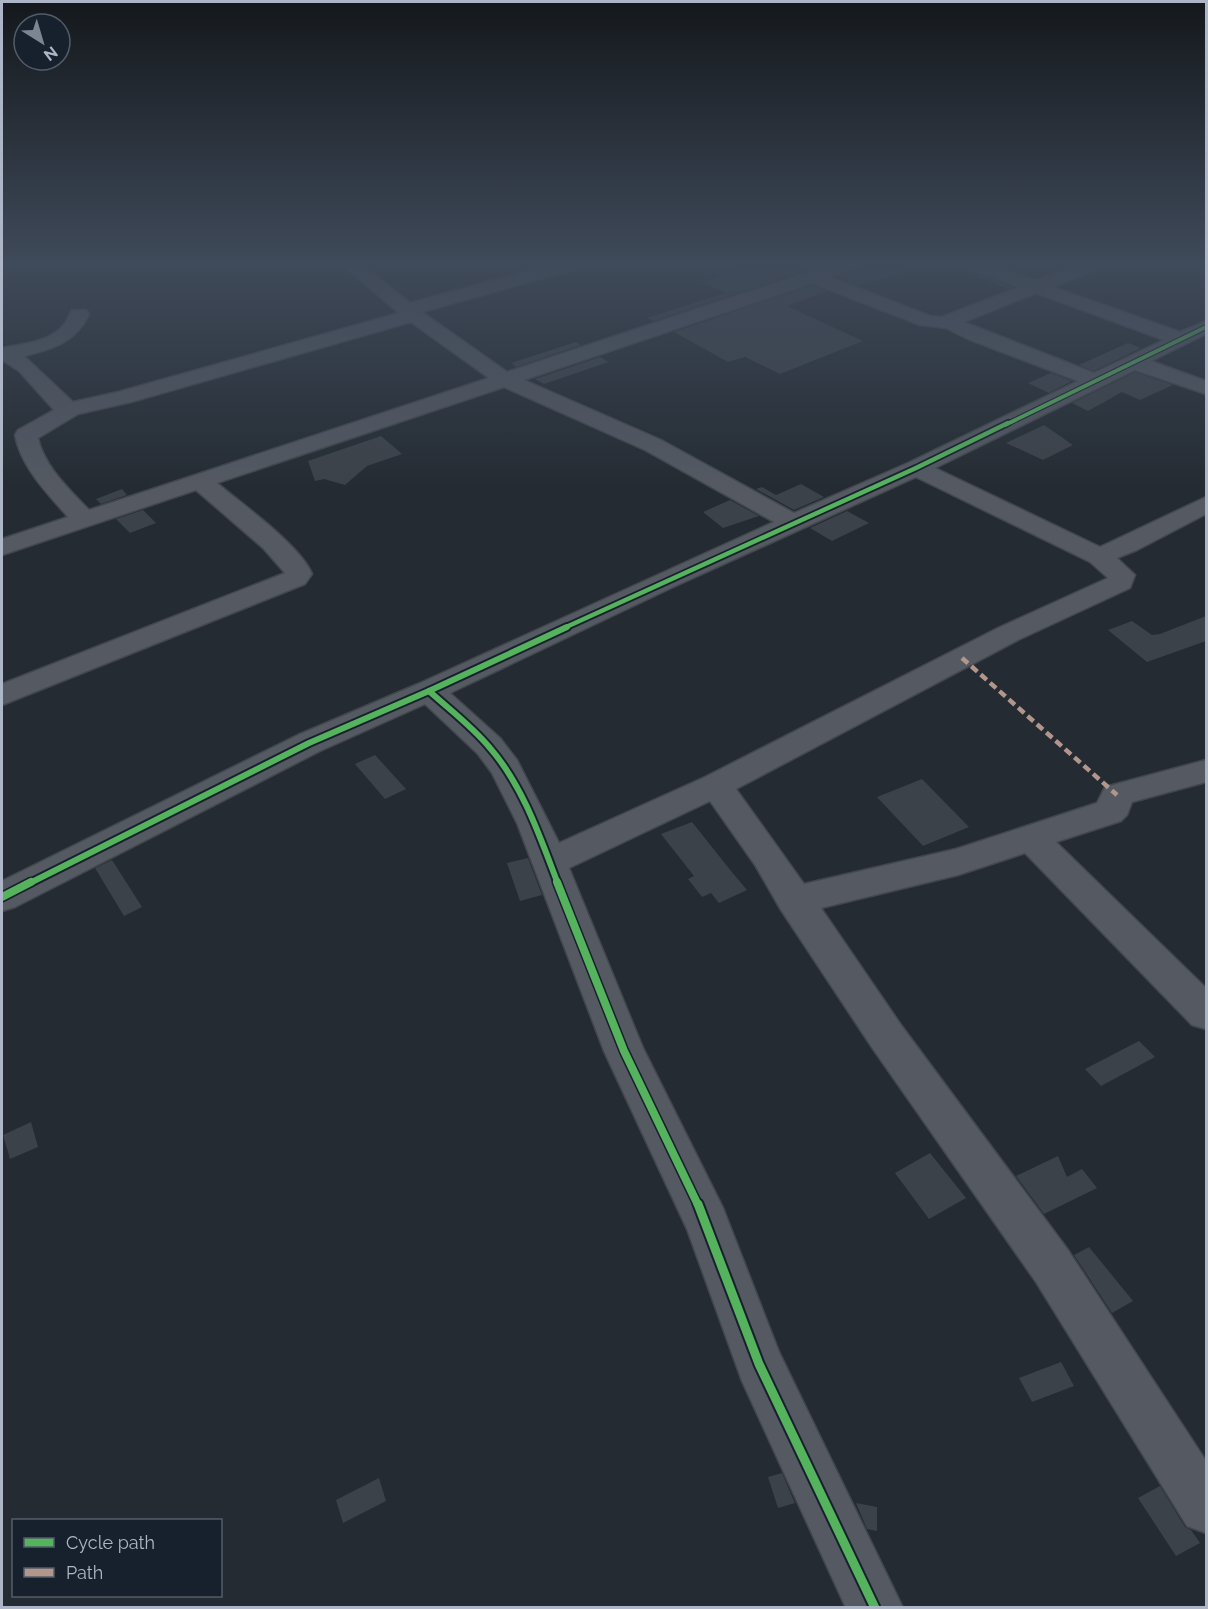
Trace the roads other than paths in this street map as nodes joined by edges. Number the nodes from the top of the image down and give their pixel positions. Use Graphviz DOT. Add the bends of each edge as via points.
graph roads {
  1 [pos="59,337"];
  2 [pos="328,337"];
  3 [pos="444,337"];
  4 [pos="633,337"];
  5 [pos="980,337"];
  6 [pos="1176,337"];
  7 [pos="1185,337"];
  8 [pos="1181,339"];
  9 [pos="4,353"];
  10 [pos="1133,362"];
  11 [pos="504,380"];
  12 [pos="1096,381"];
  13 [pos="1206,388"];
  14 [pos="71,409"];
  15 [pos="916,468"];
  16 [pos="200,481"];
  17 [pos="1206,504"];
  18 [pos="83,518"];
  19 [pos="795,524"];
  20 [pos="2,547"];
  21 [pos="1099,556"];
  22 [pos="429,692"];
  23 [pos="2,695"];
  24 [pos="1206,771"];
  25 [pos="716,785"];
  26 [pos="1031,838"];
  27 [pos="551,862"];
  28 [pos="2,897"];
  29 [pos="794,900"];
  30 [pos="1206,1013"];
  31 [pos="1206,1507"];
  32 [pos="875,1608"];
  1 -- 9 [label="street"];
  2 -- 14 [label="street"];
  3 -- 11 [label="street"];
  4 -- 11 [label="street"];
  5 -- 12 [label="street"];
  6 -- 8 [label="street"];
  7 -- 8 [label="street"];
  8 -- 10 [label="street"];
  9 -- 14 [label="street" via="26,367 63,406"];
  10 -- 12 [label="street"];
  10 -- 13 [label="street"];
  11 -- 16 [label="street"];
  11 -- 19 [label="street" via="653,445"];
  12 -- 15 [label="street"];
  14 -- 18 [label="street" via="26,435 35,460"];
  15 -- 19 [label="street"];
  15 -- 21 [label="street"];
  16 -- 18 [label="street"];
  16 -- 23 [label="street" via="284,555 297,569 296,578"];
  17 -- 21 [label="street"];
  18 -- 20 [label="street"];
  19 -- 22 [label="street"];
  21 -- 25 [label="street" via="1122,575 1121,582 1008,634"];
  22 -- 27 [label="street" via="489,746 506,768"];
  22 -- 28 [label="street" via="309,743"];
  24 -- 26 [label="street" via="1117,795 1115,807 1109,812"];
  25 -- 27 [label="street"];
  25 -- 29 [label="street"];
  26 -- 29 [label="street" via="958,862"];
  26 -- 30 [label="street"];
  27 -- 32 [label="street" via="624,1051 707,1223 759,1364"];
  29 -- 31 [label="street" via="1052,1266"];
}
